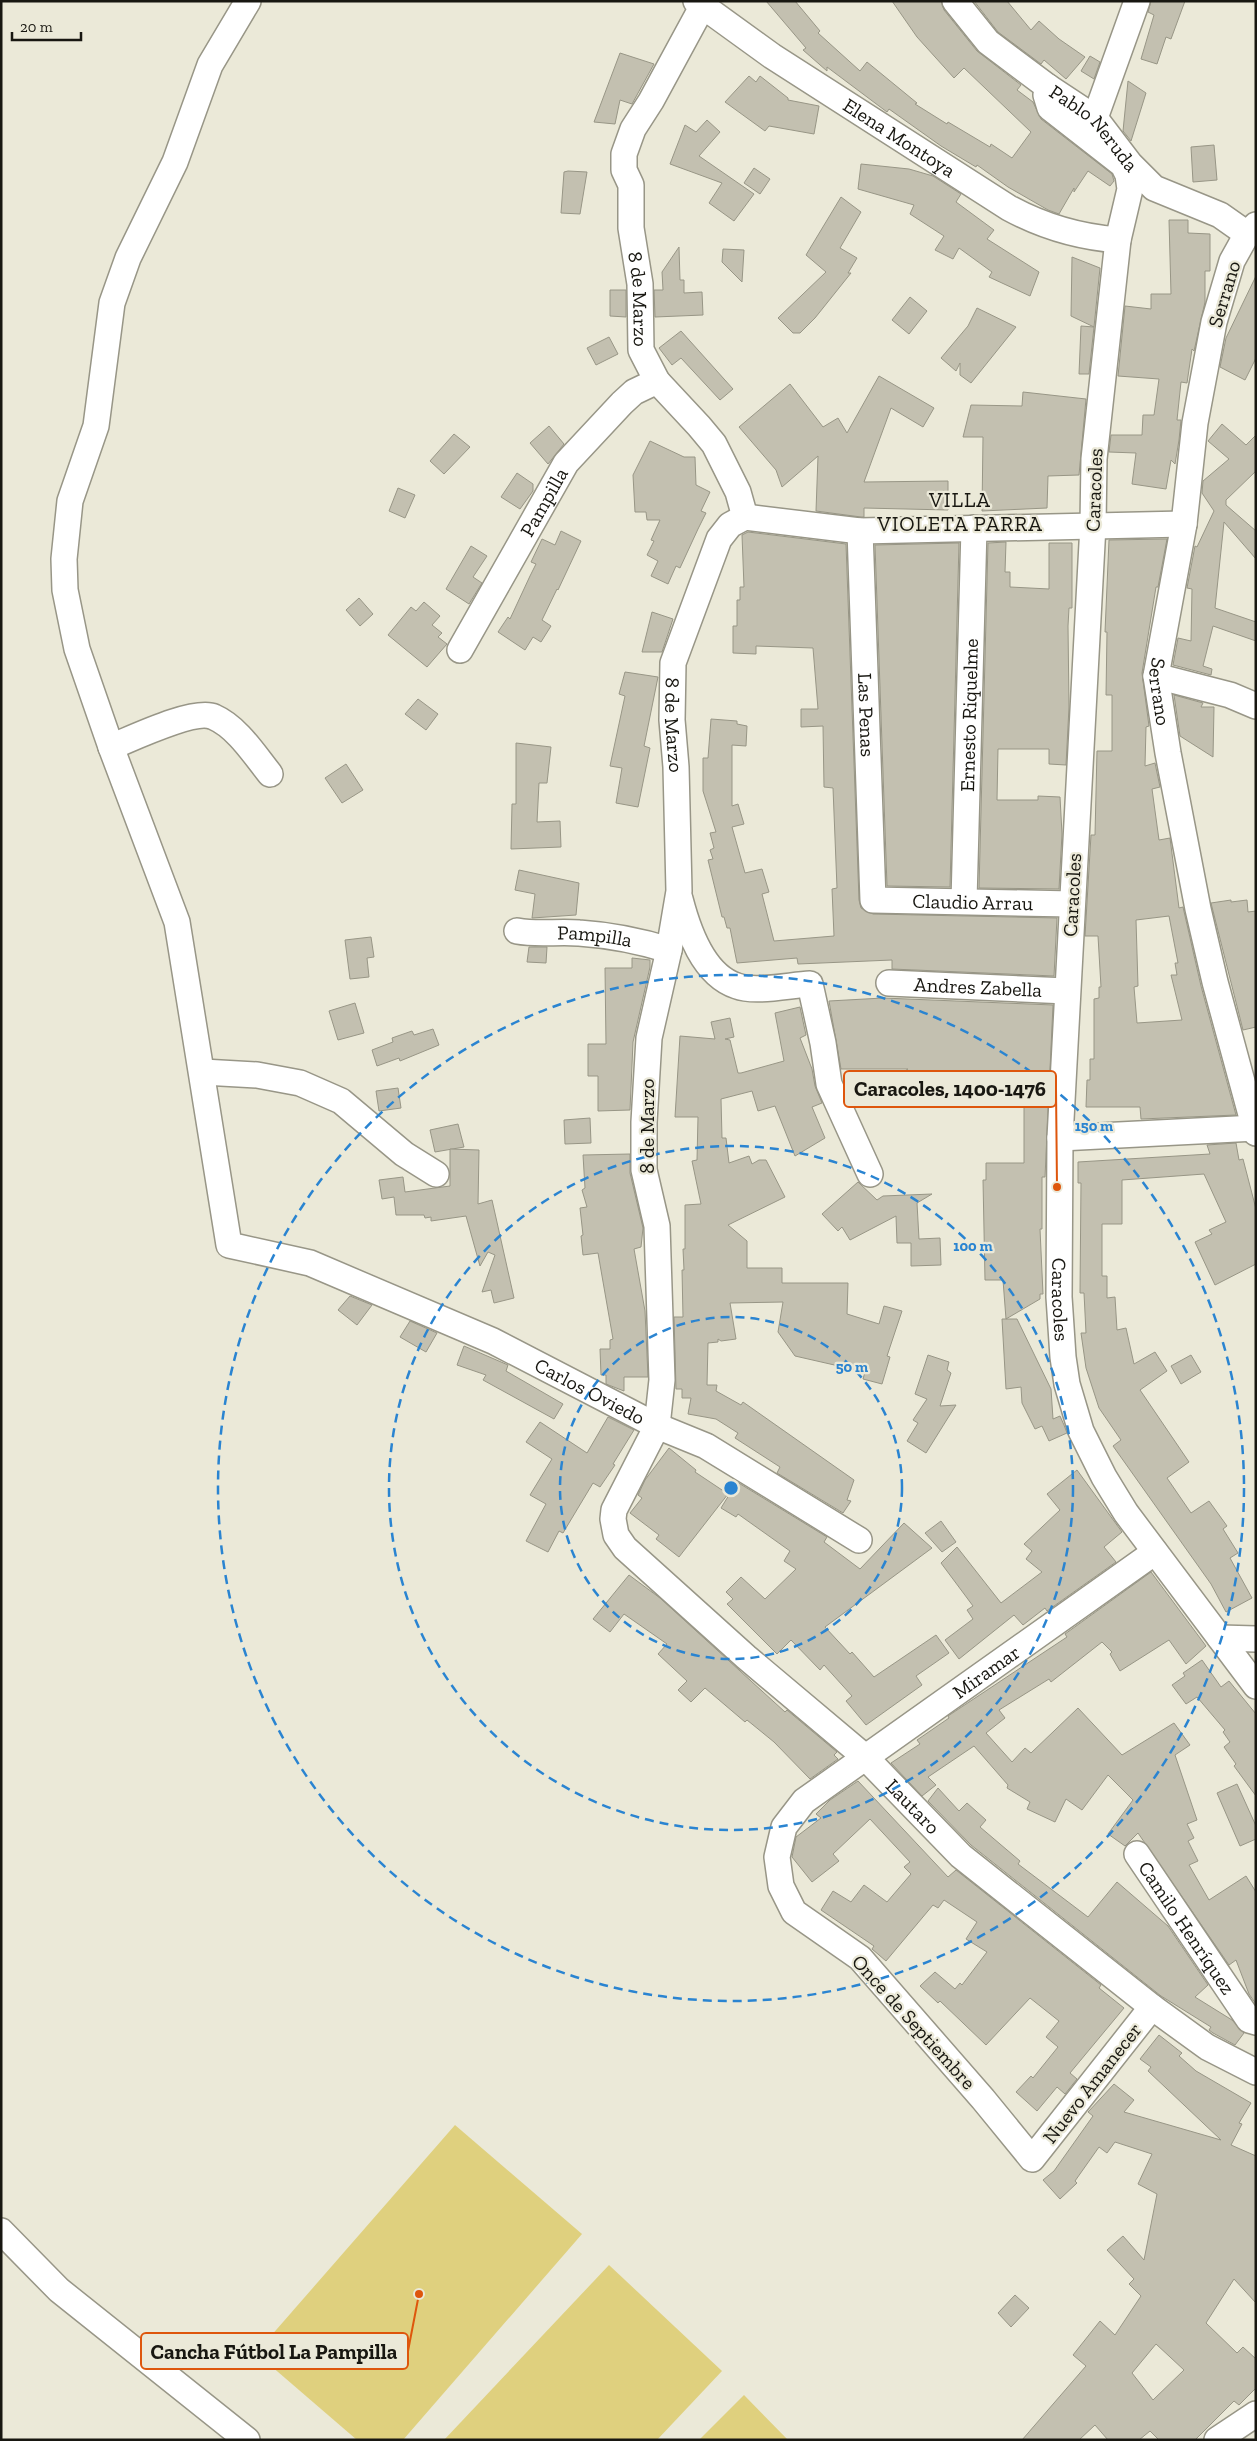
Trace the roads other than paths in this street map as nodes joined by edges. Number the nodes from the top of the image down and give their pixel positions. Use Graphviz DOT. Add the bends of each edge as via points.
graph roads {
  1 [pos="248,1"];
  2 [pos="955,1"];
  3 [pos="1137,1"];
  4 [pos="699,4"];
  5 [pos="1048,87"];
  6 [pos="1095,118"];
  7 [pos="1252,230"];
  8 [pos="1118,240"];
  9 [pos="657,381"];
  10 [pos="745,517"];
  11 [pos="1184,524"];
  12 [pos="1093,525"];
  13 [pos="974,528"];
  14 [pos="860,531"];
  15 [pos="460,650"];
  16 [pos="1156,676"];
  17 [pos="1256,706"];
  18 [pos="111,747"];
  19 [pos="270,774"];
  20 [pos="679,891"];
  21 [pos="873,900"];
  22 [pos="964,901"];
  23 [pos="1072,904"];
  24 [pos="517,931"];
  25 [pos="669,950"];
  26 [pos="889,983"];
  27 [pos="1067,991"];
  28 [pos="202,1072"];
  29 [pos="1256,1130"];
  30 [pos="1060,1138"];
  31 [pos="436,1174"];
  32 [pos="870,1174"];
  33 [pos="658,1426"];
  34 [pos="617,1503"];
  35 [pos="859,1540"];
  36 [pos="1155,1552"];
  37 [pos="1220,1638"];
  38 [pos="1256,1639"];
  39 [pos="1256,1686"];
  40 [pos="865,1757"];
  41 [pos="816,1792"];
  42 [pos="1137,1854"];
  43 [pos="1152,2008"];
  44 [pos="1256,2022"];
  45 [pos="1256,2072"];
  46 [pos="1032,2159"];
  47 [pos="1,2231"];
  48 [pos="1256,2414"];
  49 [pos="247,2440"];
  50 [pos="1217,2440"];
  1 -- 18 [label="street" via="210,66 175,162 128,258 112,303 96,426 70,501 64,560 65,590 77,649"];
  2 -- 5 [label="street, Pablo Neruda" via="988,42"];
  3 -- 6 [label="street"];
  4 -- 8 [label="street, Elena Montoya" via="772,56 1009,208 1070,234"];
  4 -- 9 [label="street, 8 de Marzo" via="651,101 633,129 624,154 624,170 631,185 631,228 640,284 641,350"];
  5 -- 6 [label="street, Pablo Neruda"];
  5 -- 8 [label="street, Caracoles" via="1046,95 1050,108 1115,158 1128,174 1130,189"];
  6 -- 7 [label="street, Pablo Neruda" via="1130,164 1154,188"];
  7 -- 11 [label="street, Serrano" via="1232,260 1214,322 1195,423"];
  8 -- 12 [label="street, Caracoles" via="1094,460"];
  9 -- 10 [label="street, 8 de Marzo" via="714,444 738,492"];
  9 -- 15 [label="street, Pampilla" via="634,392 566,463"];
  10 -- 14 [label="street"];
  10 -- 20 [label="street, 8 de Marzo" via="730,525 719,539 673,663"];
  11 -- 12 [label="street"];
  11 -- 16 [label="street, Serrano"];
  12 -- 13 [label="street"];
  12 -- 23 [label="street, Caracoles"];
  13 -- 14 [label="street"];
  13 -- 22 [label="street, Ernesto Riquelme"];
  14 -- 21 [label="street, Las Penas"];
  16 -- 17 [label="street"];
  16 -- 29 [label="street, Serrano" via="1198,909 1229,1037"];
  18 -- 19 [label="street" via="184,719 212,716 233,730"];
  18 -- 28 [label="street" via="178,922"];
  20 -- 25 [label="street, 8 de Marzo"];
  20 -- 32 [label="street" via="687,925 700,952 719,976 736,986 750,989 810,984 829,1084"];
  21 -- 22 [label="street, Claudio Arrau"];
  22 -- 23 [label="street, Claudio Arrau"];
  23 -- 27 [label="street, Caracoles"];
  24 -- 25 [label="street, Pampilla" via="537,934 577,932 646,942"];
  25 -- 33 [label="street, 8 de Marzo" via="649,1038 644,1122 644,1170 658,1226 662,1380"];
  26 -- 27 [label="street, Andres Zabella"];
  27 -- 30 [label="street, Caracoles"];
  28 -- 31 [label="street" via="257,1075 300,1083 341,1101 404,1154"];
  28 -- 33 [label="street, Carlos Oviedo" via="229,1245 310,1263 493,1342"];
  29 -- 30 [label="street"];
  30 -- 36 [label="street, Caracoles" via="1059,1297 1067,1384 1081,1431 1104,1477"];
  33 -- 34 [label="street, 8 de Marzo"];
  33 -- 35 [label="street, Carlos Oviedo" via="706,1446"];
  34 -- 40 [label="street, Lautaro" via="614,1527 626,1548 746,1657"];
  36 -- 37 [label="street, Caracoles"];
  36 -- 40 [label="street, Miramar"];
  37 -- 38 [label="street"];
  37 -- 39 [label="street, Caracoles"];
  40 -- 41 [label="street, Miramar"];
  40 -- 43 [label="street, Lautaro" via="961,1856"];
  41 -- 46 [label="street, Once de Septiembre" via="793,1814 779,1842 778,1872 786,1900 794,1912 860,1958"];
  42 -- 44 [label="street, Camilo Henríquez" via="1229,1992 1249,2020"];
  43 -- 45 [label="street, Lautaro" via="1214,2051"];
  43 -- 46 [label="street, Nuevo Amanecer"];
  47 -- 49 [label="street" via="59,2290"];
  48 -- 50 [label="street"];
}
